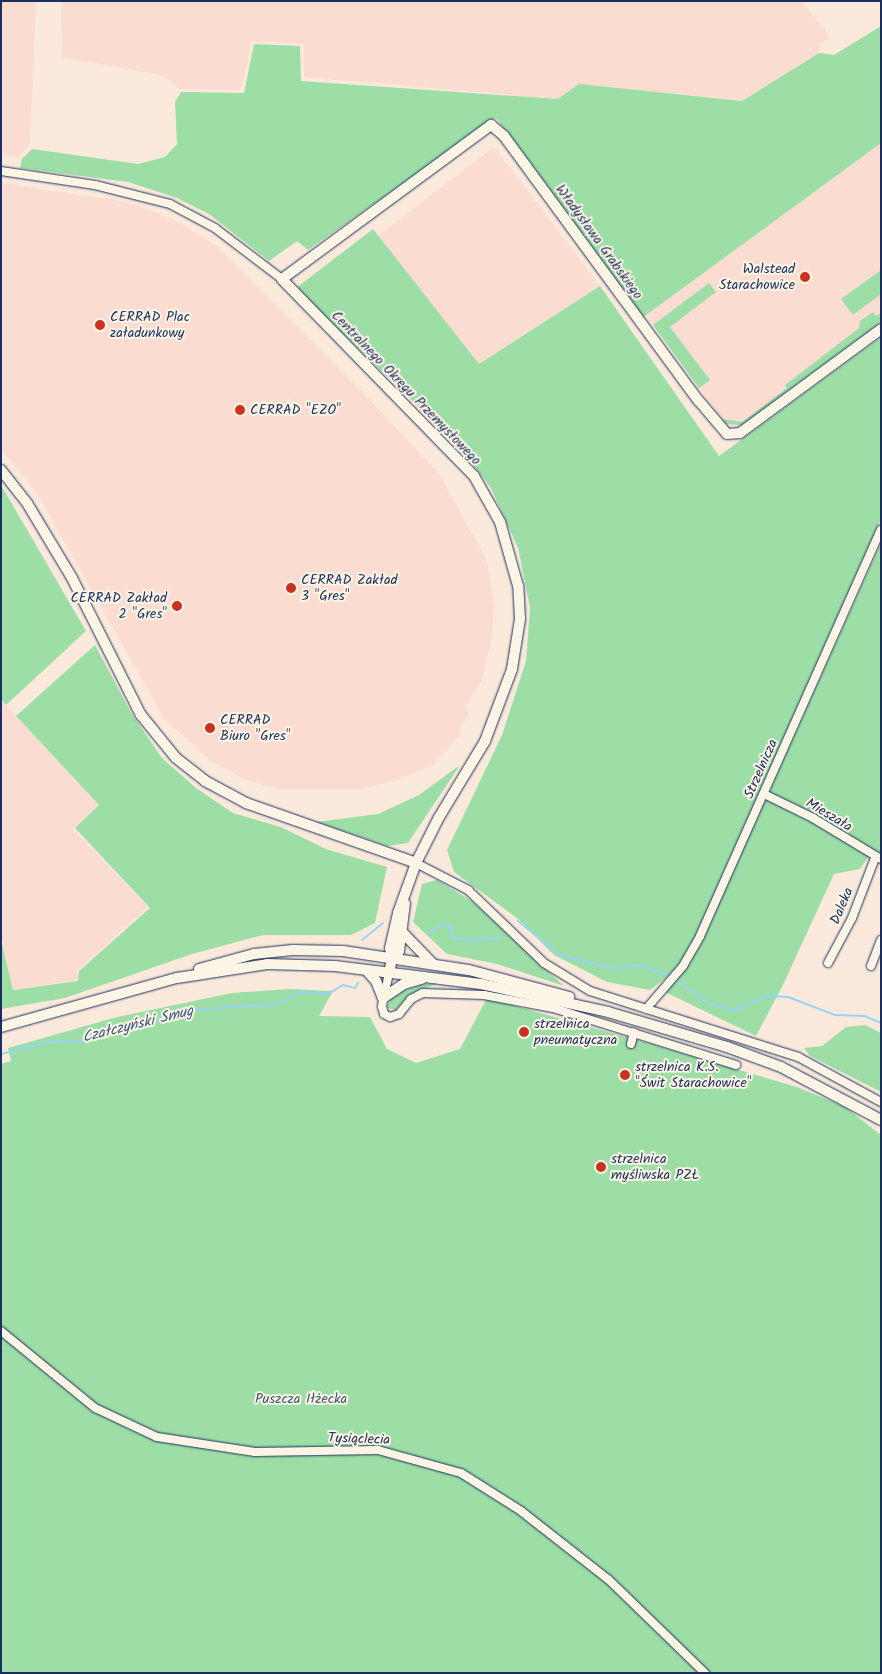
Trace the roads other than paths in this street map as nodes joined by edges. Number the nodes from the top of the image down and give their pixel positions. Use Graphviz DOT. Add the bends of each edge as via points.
graph roads {
  1 [pos="1,171"];
  2 [pos="282,279"];
  3 [pos="881,329"];
  4 [pos="1,470"];
  5 [pos="881,529"];
  6 [pos="764,794"];
  7 [pos="878,858"];
  8 [pos="416,863"];
  9 [pos="397,935"];
  10 [pos="881,940"];
  11 [pos="368,955"];
  12 [pos="392,959"];
  13 [pos="828,963"];
  14 [pos="433,964"];
  15 [pos="871,966"];
  16 [pos="367,971"];
  17 [pos="389,973"];
  18 [pos="427,977"];
  19 [pos="177,978"];
  20 [pos="383,998"];
  21 [pos="646,1009"];
  22 [pos="608,1012"];
  23 [pos="1,1027"];
  24 [pos="634,1032"];
  25 [pos="631,1044"];
  26 [pos="736,1065"];
  27 [pos="881,1102"];
  28 [pos="881,1120"];
  29 [pos="1,1331"];
  30 [pos="705,1673"];
  1 -- 2 [label="street, Centralnego Okręgu Przemysłowego" via="102,187 170,204 215,228"];
  2 -- 3 [label="street, Władysława Grabskiego" via="490,125 504,136 717,425 727,434 739,434"];
  2 -- 8 [label="street, Centralnego Okręgu Przemysłowego" via="466,467 495,511 514,568 520,619 512,669 485,741 438,819"];
  4 -- 8 [label="street" via="27,503 72,578 141,715 176,758 205,780 246,803"];
  5 -- 6 [label="street, Strzelnicza"];
  6 -- 7 [label="street, Mieszała" via="813,818"];
  6 -- 21 [label="street, Strzelnicza" via="693,950"];
  7 -- 13 [label="street, Daleka"];
  8 -- 9 [label="street, Centralnego Okręgu Przemysłowego"];
  8 -- 21 [label="street" via="468,890 544,963 572,981"];
  9 -- 11 [label="street"];
  9 -- 12 [label="street, Centralnego Okręgu Przemysłowego" via="399,951"];
  9 -- 14 [label="street"];
  10 -- 15 [label="street"];
  11 -- 12 [label="street"];
  11 -- 19 [label="street" via="318,950 254,954"];
  12 -- 14 [label="street"];
  12 -- 17 [label="street, Centralnego Okręgu Przemysłowego"];
  14 -- 22 [label="street" via="513,981"];
  16 -- 17 [label="street"];
  16 -- 19 [label="street" via="267,964"];
  16 -- 20 [label="street" via="376,981"];
  17 -- 18 [label="street"];
  17 -- 20 [label="street"];
  18 -- 20 [label="street" via="404,984"];
  18 -- 22 [label="street" via="500,988"];
  19 -- 23 [label="street"];
  20 -- 24 [label="street" via="382,1010 390,1017 400,1014 419,994 447,991 521,1001"];
  21 -- 27 [label="street" via="798,1057"];
  22 -- 28 [label="street" via="781,1066"];
  24 -- 25 [label="street"];
  24 -- 26 [label="street"];
  29 -- 30 [label="street, Tysiąclecia" via="95,1408 157,1437 255,1452 378,1450 461,1472 522,1512 609,1580"];
}
